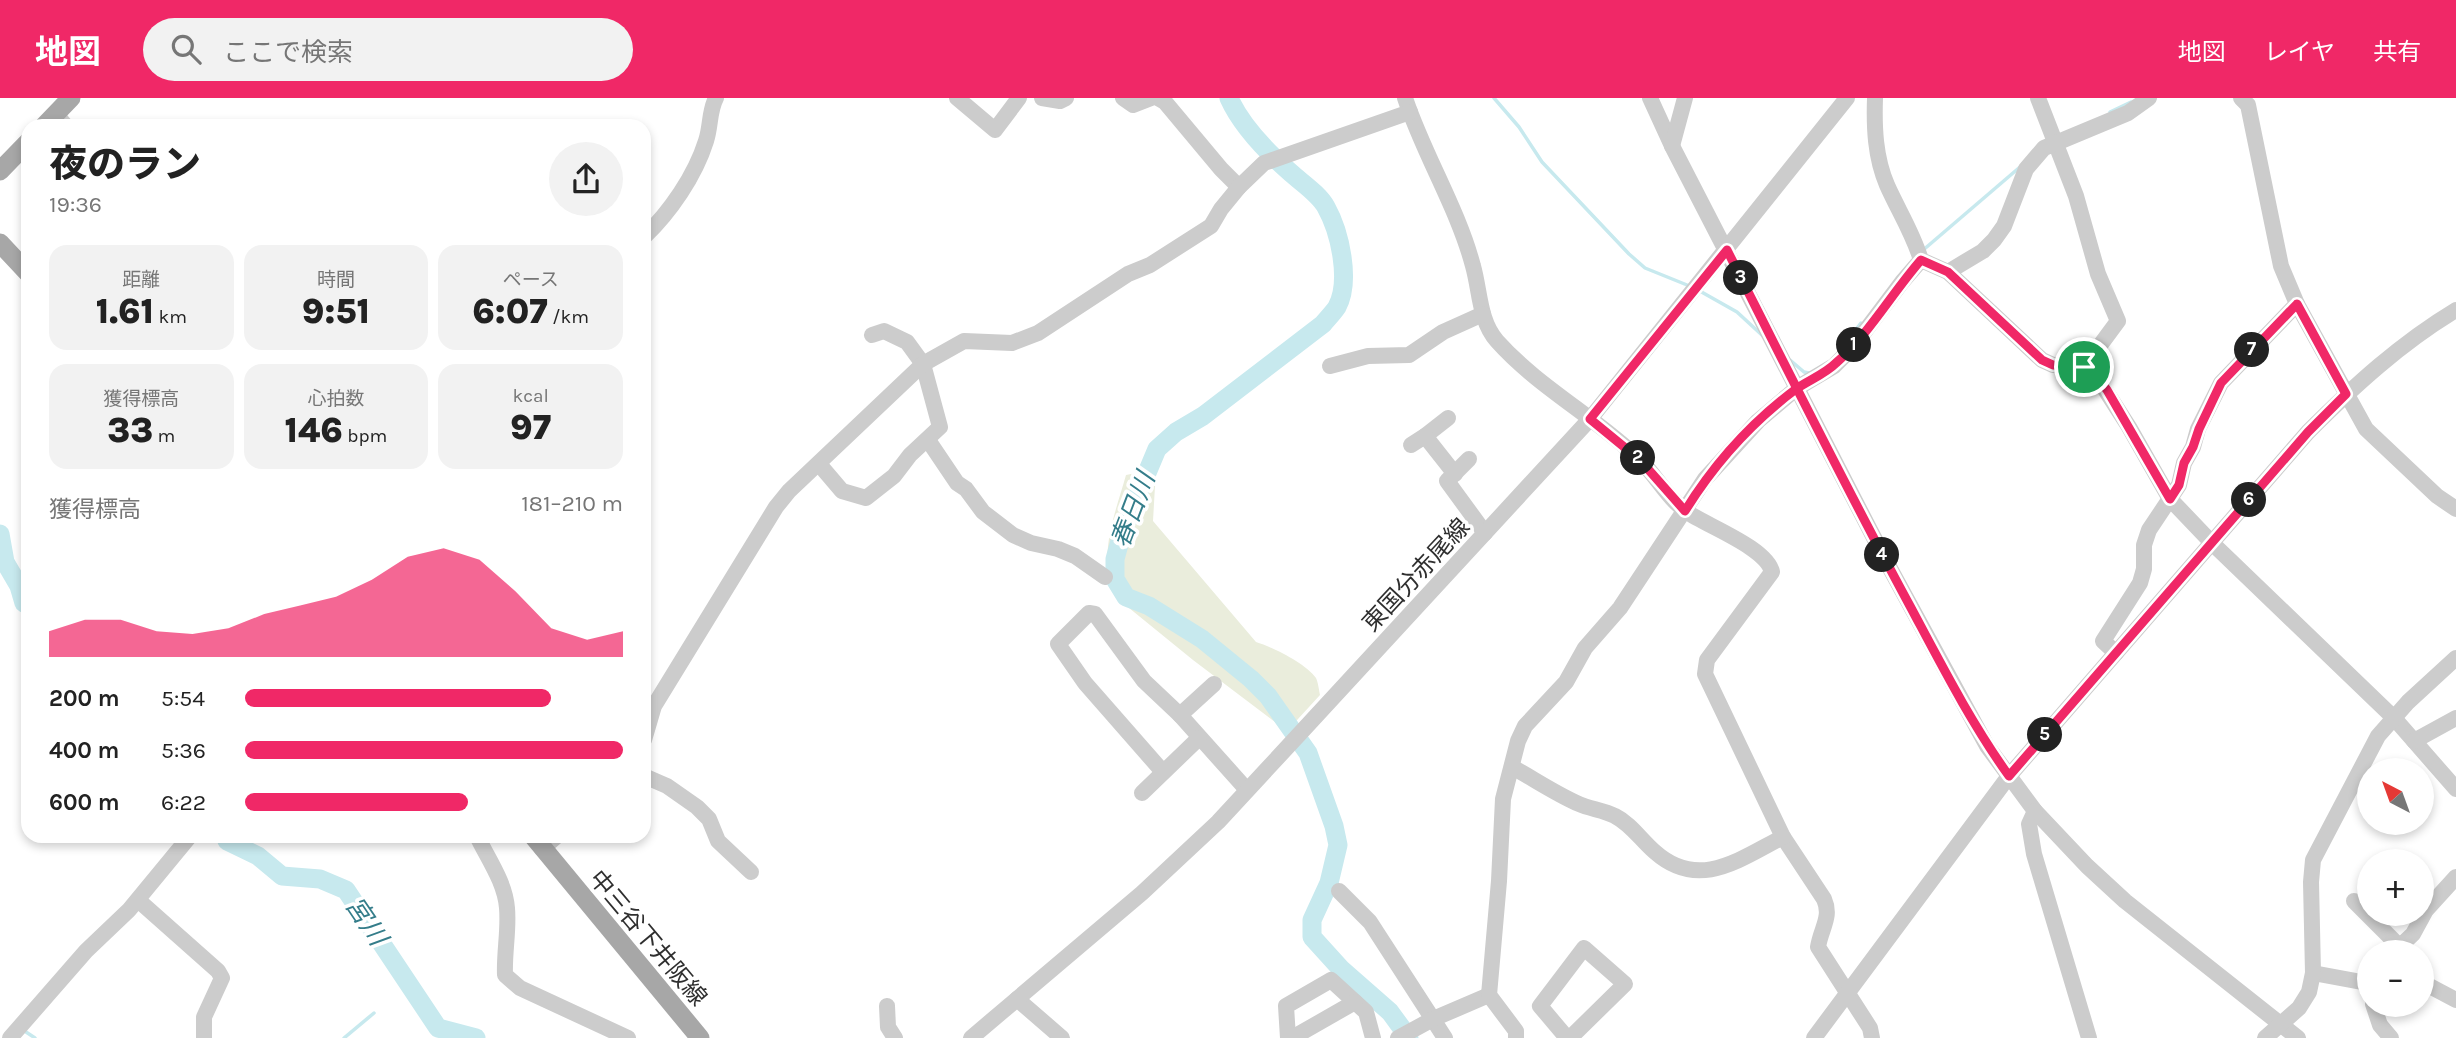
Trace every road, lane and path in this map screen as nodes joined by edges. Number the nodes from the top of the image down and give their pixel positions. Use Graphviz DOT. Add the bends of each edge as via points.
graph roads {
  1 [pos="71,98"];
  2 [pos="716,98"];
  3 [pos="957,98"];
  4 [pos="1019,98"];
  5 [pos="1042,98"];
  6 [pos="1066,98"];
  7 [pos="1123,98"];
  8 [pos="1151,98"];
  9 [pos="1158,98"];
  10 [pos="1650,98"];
  11 [pos="1685,98"];
  12 [pos="1847,98"];
  13 [pos="1875,98"];
  14 [pos="2038,98"];
  15 [pos="2149,98"];
  16 [pos="2241,98"];
  17 [pos="1407,105"];
  18 [pos="57,119"];
  19 [pos="2056,143"];
  20 [pos="1672,146"];
  21 [pos="21,149"];
  22 [pos="0,171"];
  23 [pos="1239,187"];
  24 [pos="651,230"];
  25 [pos="0,243"];
  26 [pos="1727,250"];
  27 [pos="1921,260"];
  28 [pos="21,266"];
  29 [pos="1948,272"];
  30 [pos="2297,304"];
  31 [pos="2456,310"];
  32 [pos="1483,314"];
  33 [pos="872,335"];
  34 [pos="923,364"];
  35 [pos="1330,366"];
  36 [pos="2084,367"];
  37 [pos="1797,388"];
  38 [pos="2346,394"];
  39 [pos="1448,418"];
  40 [pos="1590,419"];
  41 [pos="928,440"];
  42 [pos="1469,459"];
  43 [pos="819,464"];
  44 [pos="1454,474"];
  45 [pos="2170,499"];
  46 [pos="2456,509"];
  47 [pos="1685,511"];
  48 [pos="1485,533"];
  49 [pos="2212,542"];
  50 [pos="1105,577"];
  51 [pos="2116,653"];
  52 [pos="2453,666"];
  53 [pos="1214,684"];
  54 [pos="651,700"];
  55 [pos="1180,715"];
  56 [pos="2394,718"];
  57 [pos="2456,718"];
  58 [pos="1199,738"];
  59 [pos="2414,741"];
  60 [pos="1512,767"];
  61 [pos="1163,772"];
  62 [pos="2009,776"];
  63 [pos="651,779"];
  64 [pos="2456,789"];
  65 [pos="1247,790"];
  66 [pos="1142,793"];
  67 [pos="2035,811"];
  68 [pos="1783,837"];
  69 [pos="184,843"];
  70 [pos="481,843"];
  71 [pos="546,843"];
  72 [pos="751,872"];
  73 [pos="2456,877"];
  74 [pos="1339,891"];
  75 [pos="138,900"];
  76 [pos="2354,901"];
  77 [pos="2388,940"];
  78 [pos="2406,940"];
  79 [pos="2313,973"];
  80 [pos="2357,983"];
  81 [pos="2434,988"];
  82 [pos="1848,994"];
  83 [pos="1489,995"];
  84 [pos="1017,999"];
  85 [pos="2456,1000"];
  86 [pos="1355,1002"];
  87 [pos="887,1006"];
  88 [pos="2377,1017"];
  89 [pos="1426,1023"];
  90 [pos="2281,1025"];
  91 [pos="8,1033"];
  92 [pos="204,1038"];
  93 [pos="628,1038"];
  94 [pos="700,1038"];
  95 [pos="895,1038"];
  96 [pos="971,1038"];
  97 [pos="1062,1038"];
  98 [pos="1290,1038"];
  99 [pos="1373,1038"];
  100 [pos="1398,1038"];
  101 [pos="1445,1038"];
  102 [pos="1516,1038"];
  103 [pos="1569,1038"];
  104 [pos="1814,1038"];
  105 [pos="1872,1038"];
  106 [pos="2089,1038"];
  107 [pos="2265,1038"];
  108 [pos="2298,1038"];
  109 [pos="2391,1038"];
  1 -- 18 [label="main road"];
  2 -- 24 [label="street" via="701,154"];
  3 -- 4 [label="street" via="995,130"];
  5 -- 6 [label="street"];
  7 -- 8 [label="street" via="1133,105"];
  9 -- 23 [label="street"];
  10 -- 20 [label="street"];
  11 -- 20 [label="street"];
  12 -- 26 [label="street, 東国分赤尾線"];
  13 -- 27 [label="street" via="1875,142 1886,182"];
  14 -- 19 [label="street"];
  15 -- 19 [label="street" via="2128,113"];
  16 -- 30 [label="street" via="2248,105 2281,266"];
  17 -- 23 [label="street" via="1264,163"];
  17 -- 32 [label="street" via="1464,239"];
  19 -- 29 [label="street" via="2044,148 2026,169 2004,226 1993,240"];
  19 -- 36 [label="street" via="2118,321"];
  20 -- 26 [label="street"];
  21 -- 22 [label="main road"];
  23 -- 34 [label="street" via="1211,226 1038,333 1012,343 964,341"];
  25 -- 28 [label="main road"];
  26 -- 37 [label="street"];
  26 -- 40 [label="street, 東国分赤尾線"];
  27 -- 29 [label="street"];
  27 -- 37 [label="street" via="1853,347 1834,366"];
  29 -- 36 [label="street" via="2042,360"];
  30 -- 38 [label="street"];
  30 -- 45 [label="street" via="2221,383"];
  31 -- 38 [label="street" via="2404,345"];
  32 -- 35 [label="street" via="1443,332 1409,355 1368,356"];
  32 -- 40 [label="street" via="1495,339"];
  33 -- 34 [label="street" via="884,331 907,342"];
  34 -- 41 [label="street" via="940,427"];
  34 -- 43 [label="street"];
  36 -- 45 [label="street" via="2107,390"];
  37 -- 47 [label="street" via="1724,457"];
  37 -- 62 [label="street" via="1957,693"];
  38 -- 46 [label="street" via="2366,429"];
  38 -- 49 [label="street"];
  39 -- 44 [label="street" via="1418,440"];
  40 -- 47 [label="street" via="1640,460"];
  40 -- 48 [label="street, 東国分赤尾線"];
  41 -- 43 [label="street" via="866,498 842,491"];
  41 -- 50 [label="street" via="983,512 1013,535 1075,556"];
  42 -- 44 [label="street"];
  43 -- 54 [label="street" via="776,507"];
  44 -- 48 [label="street" via="1447,481"];
  45 -- 49 [label="street"];
  45 -- 51 [label="street" via="2149,530 2140,583 2103,641"];
  47 -- 60 [label="street" via="1620,608 1585,648 1566,682 1525,726"];
  47 -- 68 [label="street" via="1760,554 1770,565 1772,572 1705,666 1705,674"];
  48 -- 65 [label="street, 東国分赤尾線"];
  49 -- 51 [label="street"];
  49 -- 56 [label="street"];
  51 -- 62 [label="street"];
  52 -- 56 [label="street"];
  53 -- 55 [label="street"];
  55 -- 58 [label="street"];
  55 -- 61 [label="street" via="1144,681 1095,614 1089,613 1058,645"];
  56 -- 59 [label="street"];
  56 -- 79 [label="street" via="2378,736 2313,860"];
  57 -- 59 [label="street"];
  58 -- 61 [label="street"];
  58 -- 65 [label="street"];
  59 -- 64 [label="street"];
  60 -- 68 [label="street" via="1580,805 1614,815 1670,864 1690,871 1721,869"];
  60 -- 83 [label="street" via="1503,799"];
  61 -- 66 [label="street"];
  62 -- 67 [label="street"];
  62 -- 82 [label="street"];
  63 -- 72 [label="street" via="697,807 709,819 718,841"];
  65 -- 84 [label="street, 東国分赤尾線" via="1152,884"];
  67 -- 90 [label="street" via="2125,901"];
  67 -- 106 [label="street" via="2029,824 2034,854"];
  68 -- 82 [label="street" via="1828,908 1818,947"];
  69 -- 75 [label="street"];
  70 -- 93 [label="street" via="502,884 507,909 505,975 520,988"];
  71 -- 94 [label="main road, 中三谷下井阪線"];
  73 -- 78 [label="street"];
  74 -- 89 [label="street" via="1370,922"];
  75 -- 91 [label="street"];
  75 -- 92 [label="street" via="222,978 204,1017"];
  76 -- 77 [label="street"];
  79 -- 80 [label="street"];
  79 -- 90 [label="street" via="2309,992"];
  81 -- 85 [label="street"];
  82 -- 104 [label="street"];
  82 -- 105 [label="street"];
  83 -- 89 [label="street"];
  83 -- 102 [label="street" via="1516,1031"];
  84 -- 96 [label="street, 東国分赤尾線"];
  84 -- 97 [label="street"];
  86 -- 98 [label="street"];
  86 -- 98 [label="street" via="1331,980 1286,1006"];
  86 -- 99 [label="street" via="1366,1012"];
  87 -- 95 [label="street" via="888,1027"];
  88 -- 109 [label="street"];
  89 -- 100 [label="street"];
  89 -- 101 [label="street"];
  90 -- 107 [label="street"];
  90 -- 108 [label="street"];
  103 -- 103 [label="street" via="1540,1006 1584,948 1625,984"];
}
